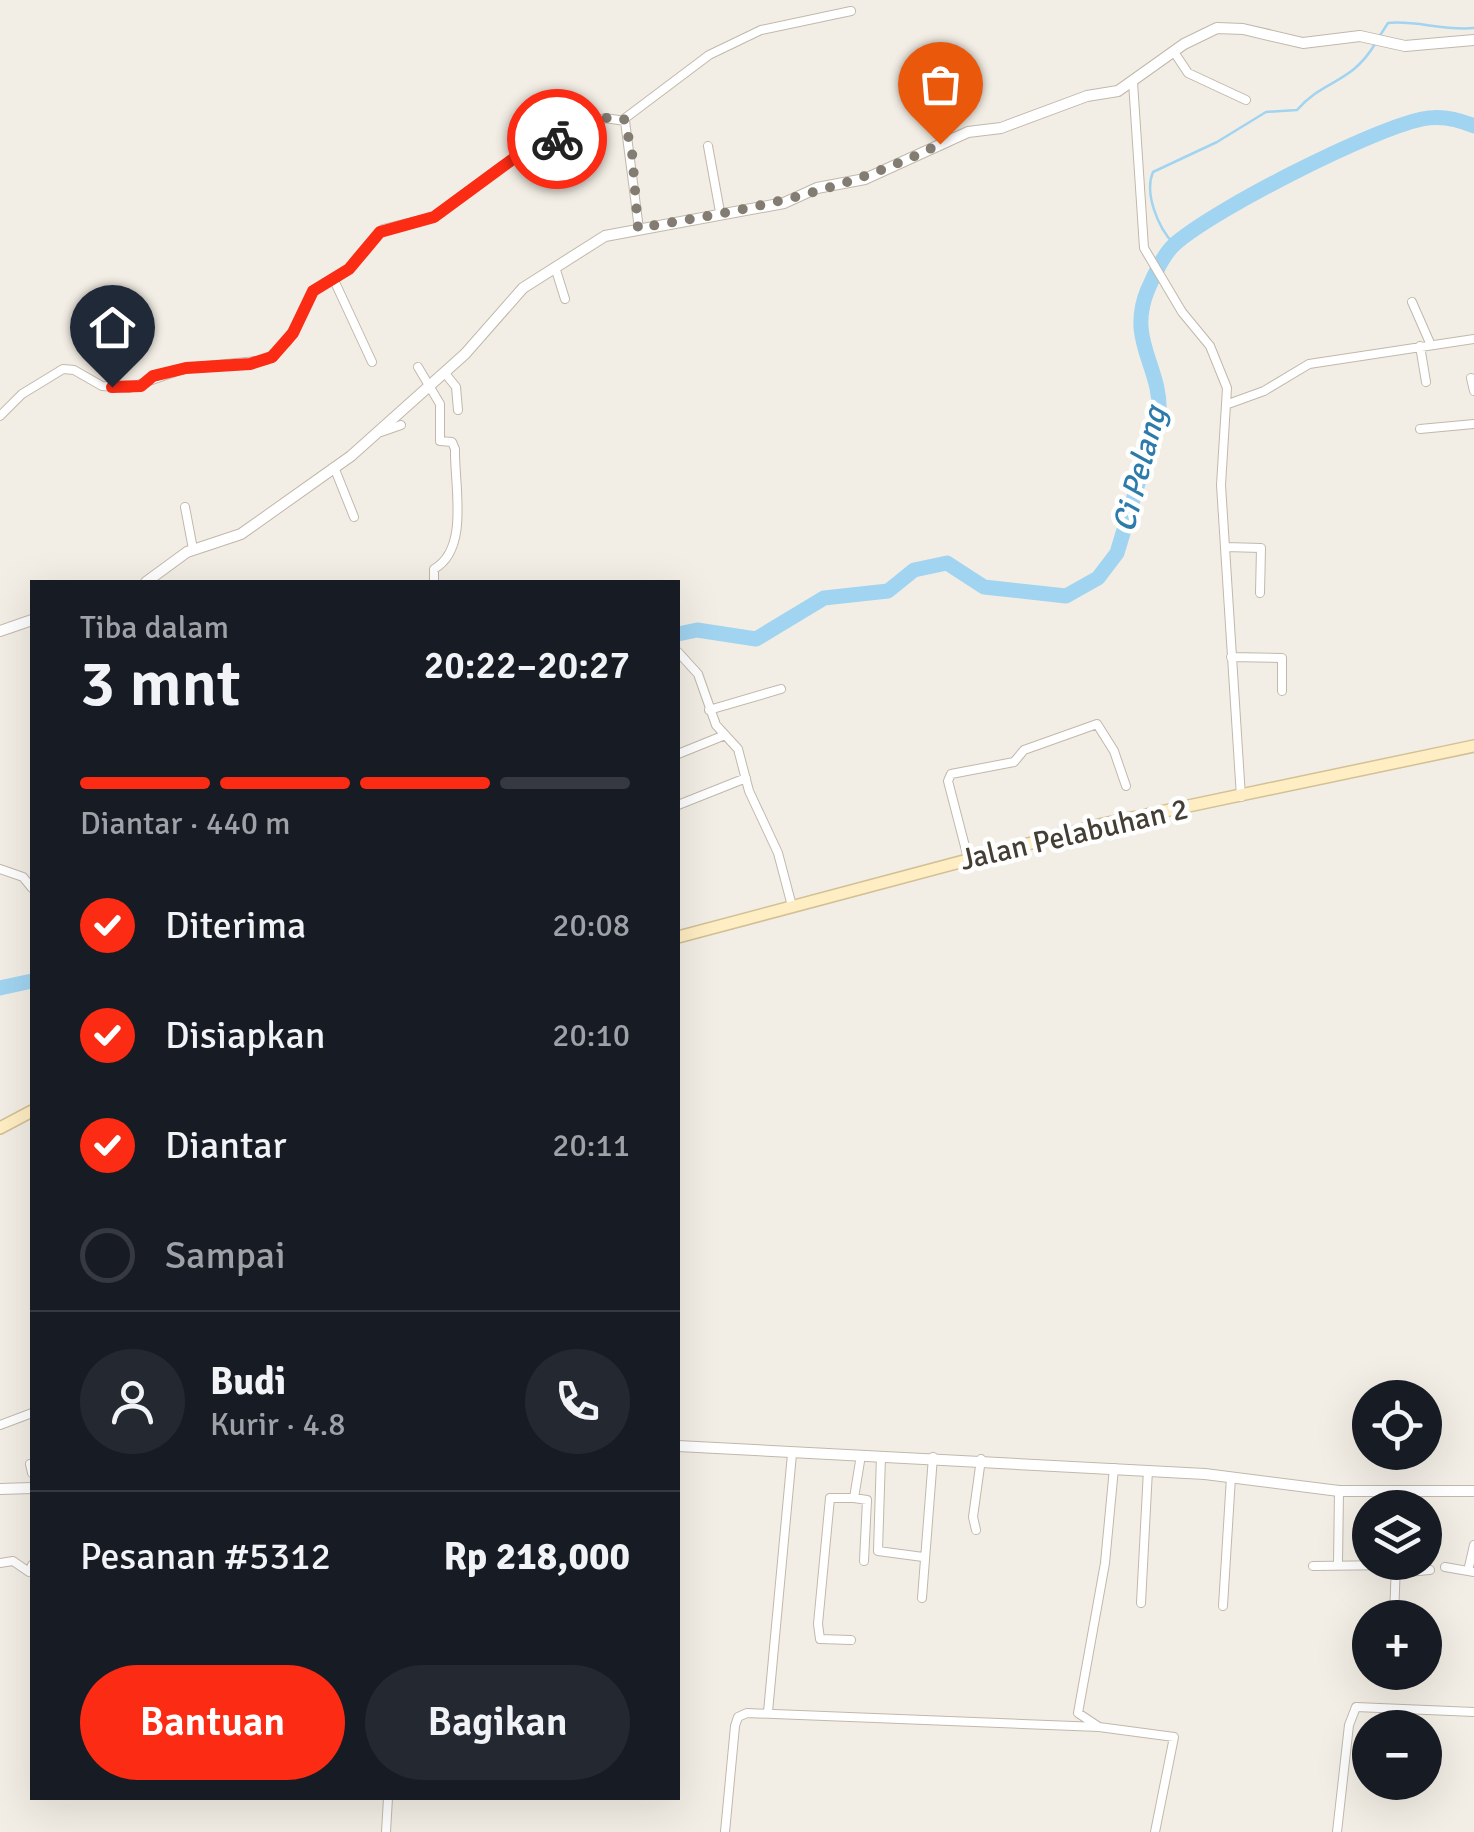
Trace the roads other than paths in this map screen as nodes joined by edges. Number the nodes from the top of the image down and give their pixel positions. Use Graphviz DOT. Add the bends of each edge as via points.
graph roads {
  1 [pos="850,11"];
  2 [pos="1474,40"];
  3 [pos="1174,52"];
  4 [pos="1133,82"];
  5 [pos="1246,100"];
  6 [pos="624,119"];
  7 [pos="708,146"];
  8 [pos="720,212"];
  9 [pos="638,228"];
  10 [pos="555,267"];
  11 [pos="333,278"];
  12 [pos="565,299"];
  13 [pos="1412,302"];
  14 [pos="1474,339"];
  15 [pos="1425,344"];
  16 [pos="372,362"];
  17 [pos="418,367"];
  18 [pos="444,372"];
  19 [pos="1471,378"];
  20 [pos="1426,382"];
  21 [pos="429,384"];
  22 [pos="1474,391"];
  23 [pos="1228,404"];
  24 [pos="458,410"];
  25 [pos="0,416"];
  26 [pos="401,424"];
  27 [pos="1474,424"];
  28 [pos="1420,430"];
  29 [pos="372,435"];
  30 [pos="334,467"];
  31 [pos="185,507"];
  32 [pos="354,518"];
  33 [pos="1226,547"];
  34 [pos="193,549"];
  35 [pos="149,580"];
  36 [pos="434,580"];
  37 [pos="1260,593"];
  38 [pos="30,621"];
  39 [pos="0,631"];
  40 [pos="680,654"];
  41 [pos="1230,657"];
  42 [pos="782,688"];
  43 [pos="1282,691"];
  44 [pos="709,710"];
  45 [pos="725,735"];
  46 [pos="1474,746"];
  47 [pos="680,753"];
  48 [pos="746,778"];
  49 [pos="1126,786"];
  50 [pos="1241,797"];
  51 [pos="680,804"];
  52 [pos="968,858"];
  53 [pos="0,869"];
  54 [pos="30,885"];
  55 [pos="792,906"];
  56 [pos="680,936"];
  57 [pos="30,1111"];
  58 [pos="0,1128"];
  59 [pos="30,1415"];
  60 [pos="0,1425"];
  61 [pos="680,1446"];
  62 [pos="792,1454"];
  63 [pos="861,1455"];
  64 [pos="881,1456"];
  65 [pos="933,1457"];
  66 [pos="981,1460"];
  67 [pos="1114,1468"];
  68 [pos="1148,1470"];
  69 [pos="1231,1477"];
  70 [pos="30,1488"];
  71 [pos="0,1489"];
  72 [pos="1339,1491"];
  73 [pos="1352,1491"];
  74 [pos="1442,1491"];
  75 [pos="1474,1491"];
  76 [pos="854,1498"];
  77 [pos="976,1530"];
  78 [pos="1474,1549"];
  79 [pos="923,1557"];
  80 [pos="864,1561"];
  81 [pos="0,1562"];
  82 [pos="1338,1564"];
  83 [pos="1352,1565"];
  84 [pos="1313,1566"];
  85 [pos="1445,1567"];
  86 [pos="30,1570"];
  87 [pos="1471,1571"];
  88 [pos="922,1598"];
  89 [pos="1141,1603"];
  90 [pos="1223,1606"];
  91 [pos="851,1640"];
  92 [pos="768,1712"];
  93 [pos="1474,1712"];
  94 [pos="1099,1727"];
  95 [pos="388,1800"];
  96 [pos="386,1832"];
  97 [pos="724,1832"];
  98 [pos="1155,1832"];
  99 [pos="1337,1832"];
  1 -- 6 [label="street" via="761,30 708,55"];
  2 -- 3 [label="street" via="1405,46 1360,36 1303,44 1225,27"];
  3 -- 4 [label="street"];
  3 -- 5 [label="street" via="1188,73"];
  4 -- 8 [label="street" via="1006,126 968,132 865,179 816,188 784,203"];
  4 -- 23 [label="street" via="1145,251 1216,357"];
  6 -- 9 [label="street"];
  6 -- 11 [label="street" via="605,118 527,150 434,217 384,230"];
  7 -- 8 [label="street"];
  8 -- 9 [label="street"];
  9 -- 10 [label="street" via="600,238"];
  10 -- 12 [label="street"];
  10 -- 18 [label="street" via="516,294"];
  11 -- 16 [label="street"];
  11 -- 25 [label="street" via="313,291 287,342 266,360 186,368 129,388 102,386 63,369"];
  13 -- 15 [label="street"];
  14 -- 15 [label="street"];
  15 -- 20 [label="street"];
  15 -- 23 [label="street" via="1301,366 1264,391"];
  17 -- 21 [label="street"];
  18 -- 21 [label="street"];
  18 -- 24 [label="street" via="456,387"];
  19 -- 22 [label="street"];
  21 -- 29 [label="street"];
  21 -- 36 [label="street" via="440,404 440,441 452,442 455,450 455,538"];
  23 -- 33 [label="street" via="1220,460"];
  26 -- 29 [label="street"];
  27 -- 28 [label="street"];
  29 -- 30 [label="street"];
  30 -- 32 [label="street"];
  30 -- 34 [label="street" via="241,534"];
  31 -- 34 [label="street"];
  33 -- 37 [label="street" via="1262,548"];
  33 -- 41 [label="street"];
  34 -- 35 [label="street"];
  38 -- 39 [label="street"];
  40 -- 44 [label="street" via="698,674"];
  41 -- 43 [label="street" via="1282,658"];
  41 -- 50 [label="street"];
  42 -- 44 [label="street"];
  44 -- 45 [label="street"];
  45 -- 47 [label="street"];
  45 -- 48 [label="street" via="738,749"];
  46 -- 50 [label="main road, Jalan Pelabuhan 2"];
  48 -- 51 [label="street"];
  48 -- 55 [label="street"];
  49 -- 52 [label="street" via="1097,724 1024,750 1014,762 951,774"];
  50 -- 52 [label="main road, Jalan Pelabuhan 2"];
  52 -- 55 [label="main road, Jalan Pelabuhan 2"];
  53 -- 54 [label="street"];
  55 -- 56 [label="main road, Jalan Pelabuhan 2"];
  57 -- 58 [label="main road"];
  59 -- 60 [label="street"];
  61 -- 62 [label="street"];
  62 -- 63 [label="street"];
  62 -- 92 [label="street"];
  63 -- 64 [label="street"];
  63 -- 76 [label="street"];
  64 -- 65 [label="street"];
  64 -- 79 [label="street" via="878,1551"];
  65 -- 66 [label="street"];
  65 -- 79 [label="street"];
  66 -- 67 [label="street"];
  66 -- 77 [label="street"];
  67 -- 68 [label="street"];
  67 -- 94 [label="street" via="1078,1712"];
  68 -- 69 [label="street"];
  68 -- 89 [label="street"];
  69 -- 72 [label="street"];
  69 -- 90 [label="street"];
  70 -- 71 [label="street"];
  72 -- 73 [label="street"];
  72 -- 82 [label="street"];
  74 -- 75 [label="street"];
  76 -- 80 [label="street" via="867,1500"];
  76 -- 91 [label="street" via="830,1498 818,1624 820,1639"];
  78 -- 87 [label="street"];
  79 -- 88 [label="street"];
  81 -- 86 [label="street"];
  82 -- 83 [label="street"];
  82 -- 84 [label="street"];
  85 -- 87 [label="street"];
  92 -- 94 [label="street"];
  92 -- 97 [label="street" via="736,1720"];
  93 -- 99 [label="street" via="1356,1707"];
  94 -- 98 [label="street" via="1174,1737"];
  95 -- 96 [label="street"];
}
